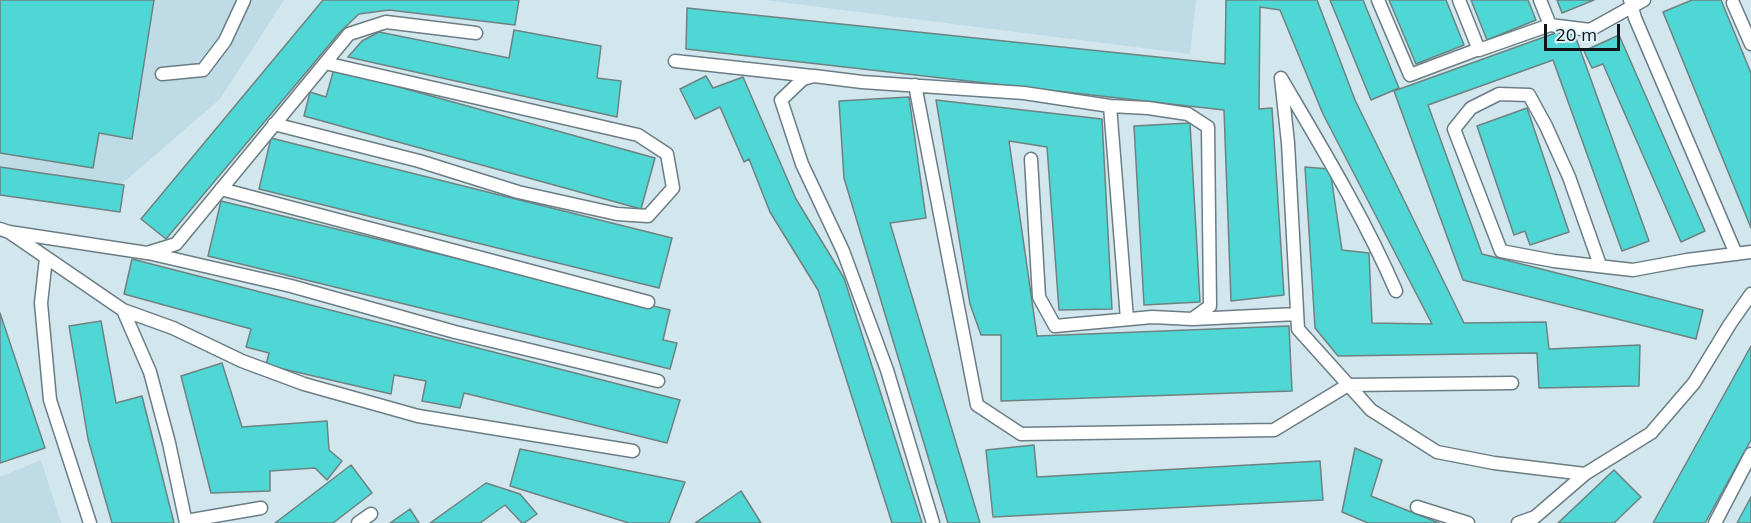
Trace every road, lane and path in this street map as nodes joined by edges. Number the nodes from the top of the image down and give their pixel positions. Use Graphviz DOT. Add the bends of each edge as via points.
graph roads {
  1 [pos="244,0"];
  2 [pos="1378,0"];
  3 [pos="1459,0"];
  4 [pos="1540,0"];
  5 [pos="1644,0"];
  6 [pos="1733,3"];
  7 [pos="1631,4"];
  8 [pos="1550,25"];
  9 [pos="476,33"];
  10 [pos="1751,44"];
  11 [pos="1479,49"];
  12 [pos="675,61"];
  13 [pos="325,63"];
  14 [pos="162,74"];
  15 [pos="814,76"];
  16 [pos="915,86"];
  17 [pos="1110,106"];
  18 [pos="274,124"];
  19 [pos="1031,159"];
  20 [pos="221,189"];
  21 [pos="4,231"];
  22 [pos="1751,252"];
  23 [pos="147,253"];
  24 [pos="1736,254"];
  25 [pos="46,258"];
  26 [pos="1600,265"];
  27 [pos="1396,291"];
  28 [pos="1751,294"];
  29 [pos="648,302"];
  30 [pos="123,310"];
  31 [pos="1297,314"];
  32 [pos="1127,319"];
  33 [pos="1192,319"];
  34 [pos="658,381"];
  35 [pos="1512,382"];
  36 [pos="1348,385"];
  37 [pos="633,451"];
  38 [pos="1751,454"];
  39 [pos="1585,474"];
  40 [pos="1416,507"];
  41 [pos="261,508"];
  42 [pos="370,514"];
  43 [pos="186,522"];
  44 [pos="90,523"];
  45 [pos="358,523"];
  46 [pos="933,523"];
  47 [pos="1468,523"];
  48 [pos="1518,523"];
  49 [pos="1715,523"];
  1 -- 14 [label="lane" via="225,41 203,70"];
  2 -- 11 [label="lane" via="1410,75"];
  3 -- 11 [label="lane"];
  4 -- 8 [label="lane"];
  5 -- 7 [label="lane"];
  6 -- 10 [label="lane"];
  7 -- 8 [label="lane" via="1590,30"];
  7 -- 24 [label="lane"];
  8 -- 11 [label="lane"];
  9 -- 13 [label="lane" via="386,22 349,34"];
  12 -- 15 [label="lane"];
  13 -- 18 [label="lane"];
  13 -- 18 [label="lane" via="638,135 667,154 673,188 648,216 618,214 518,192 418,160"];
  15 -- 16 [label="lane"];
  15 -- 46 [label="lane" via="803,80 781,100 802,164 843,251 887,370"];
  16 -- 17 [label="lane" via="1024,93"];
  16 -- 36 [label="lane" via="977,405 1021,434 1274,430"];
  17 -- 32 [label="lane"];
  17 -- 33 [label="lane" via="1188,114 1208,127 1210,306"];
  18 -- 20 [label="lane"];
  19 -- 32 [label="lane" via="1039,297 1055,326"];
  20 -- 23 [label="lane" via="176,244"];
  20 -- 29 [label="lane"];
  21 -- 23 [label="lane"];
  21 -- 25 [label="lane"];
  22 -- 24 [label="lane"];
  23 -- 34 [label="lane"];
  24 -- 26 [label="lane" via="1633,270"];
  25 -- 30 [label="lane"];
  25 -- 44 [label="lane" via="41,303 50,400"];
  26 -- 26 [label="lane" via="1501,251 1454,129 1471,108 1498,94 1529,95 1569,177"];
  27 -- 31 [label="lane" via="1333,165 1281,78"];
  28 -- 39 [label="lane" via="1694,383 1651,433"];
  30 -- 37 [label="lane" via="304,384 428,417"];
  30 -- 43 [label="lane" via="150,372"];
  31 -- 33 [label="lane"];
  31 -- 36 [label="lane" via="1298,329"];
  32 -- 33 [label="lane"];
  35 -- 36 [label="lane"];
  36 -- 39 [label="lane" via="1371,410 1437,452"];
  38 -- 49 [label="lane"];
  39 -- 48 [label="lane" via="1535,517"];
  40 -- 47 [label="lane"];
  41 -- 43 [label="lane"];
  42 -- 45 [label="lane"];
}
